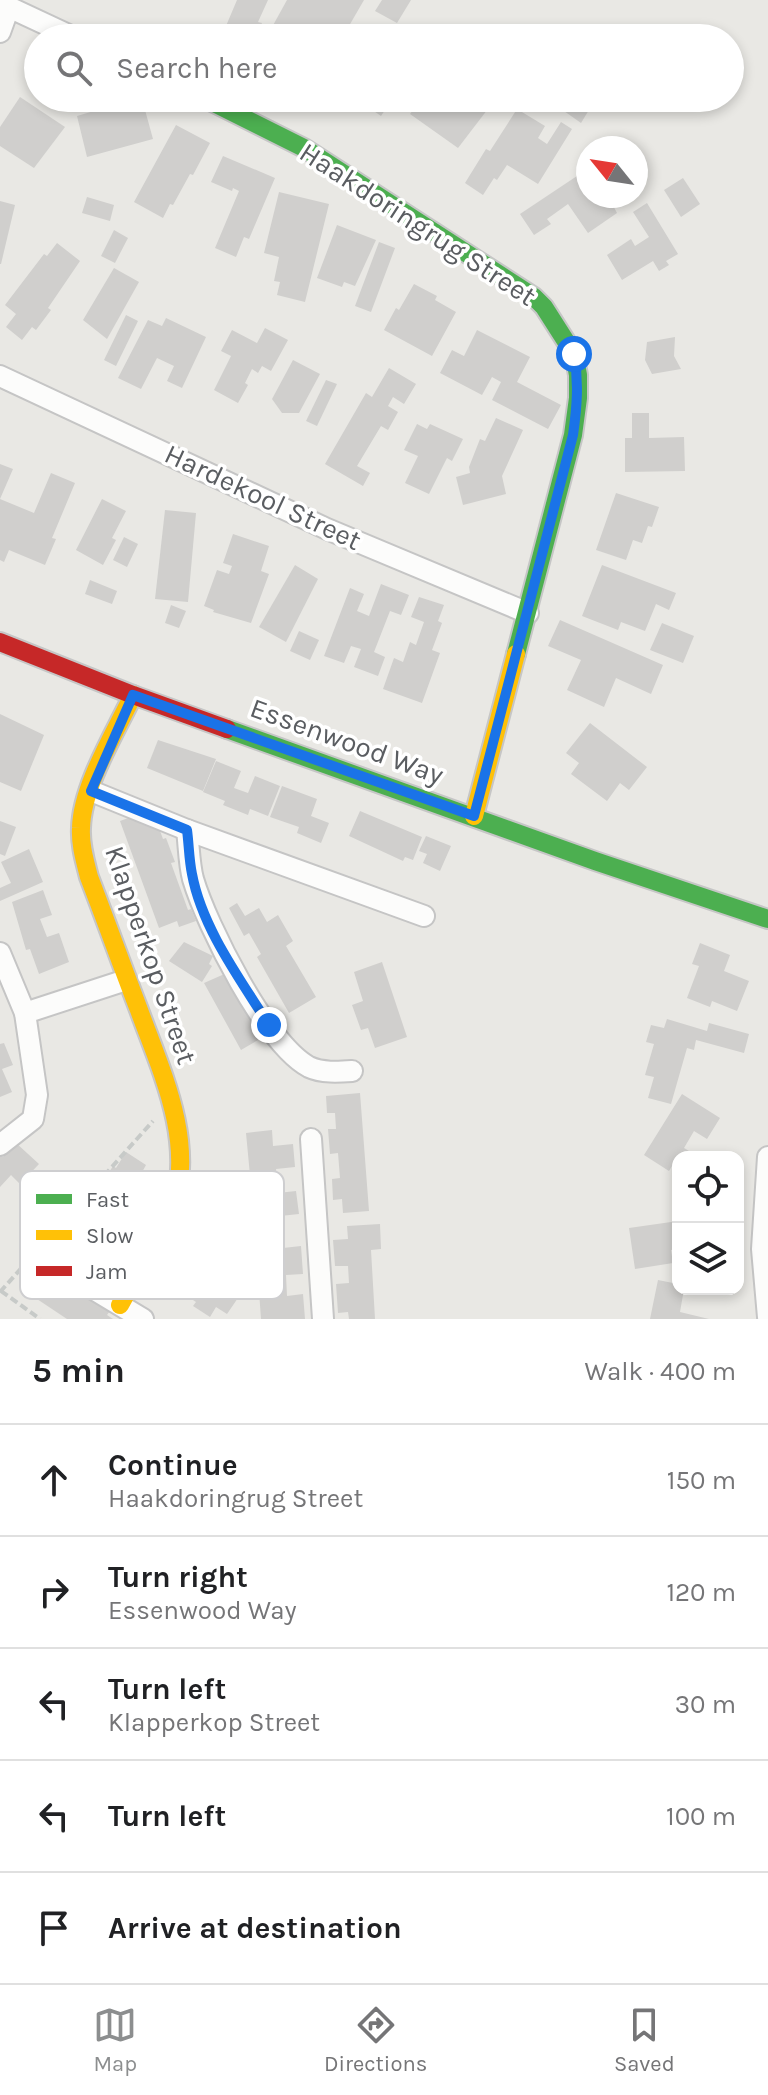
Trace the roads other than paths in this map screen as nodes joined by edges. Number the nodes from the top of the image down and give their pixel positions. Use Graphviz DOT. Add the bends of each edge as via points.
graph roads {
  1 [pos="4,5"];
  2 [pos="45,24"];
  3 [pos="0,32"];
  4 [pos="232,112"];
  5 [pos="0,376"];
  6 [pos="528,613"];
  7 [pos="0,642"];
  8 [pos="133,695"];
  9 [pos="91,791"];
  10 [pos="474,816"];
  11 [pos="187,830"];
  12 [pos="424,916"];
  13 [pos="768,919"];
  14 [pos="0,953"];
  15 [pos="126,980"];
  16 [pos="25,1013"];
  17 [pos="352,1071"];
  18 [pos="311,1139"];
  19 [pos="0,1145"];
  20 [pos="768,1157"];
  21 [pos="179,1171"];
  22 [pos="110,1299"];
  23 [pos="123,1299"];
  24 [pos="120,1305"];
  25 [pos="768,1317"];
  26 [pos="143,1319"];
  27 [pos="323,1319"];
  1 -- 2 [label="street"];
  1 -- 3 [label="street"];
  4 -- 6 [label="street, Haakdoringrug Street" via="304,148 521,288 544,307 574,354 574,422"];
  5 -- 6 [label="street, Hardekool Street" via="327,529"];
  6 -- 10 [label="street, Haakdoringrug Street"];
  7 -- 8 [label="street, Essenwood Way"];
  8 -- 9 [label="street, Klapperkop Street"];
  8 -- 10 [label="street, Essenwood Way"];
  9 -- 11 [label="street"];
  9 -- 15 [label="street, Klapperkop Street" via="81,820 84,860"];
  10 -- 13 [label="street, Essenwood Way"];
  11 -- 12 [label="street"];
  11 -- 17 [label="street" via="202,907 269,1025 287,1049 312,1068"];
  14 -- 16 [label="street"];
  15 -- 16 [label="street"];
  15 -- 21 [label="street, Klapperkop Street" via="172,1099"];
  16 -- 19 [label="street" via="36,1112 29,1124"];
  18 -- 27 [label="street"];
  20 -- 25 [label="street" via="762,1249"];
  22 -- 24 [label="street"];
  23 -- 24 [label="street, Klapperkop Street"];
  24 -- 26 [label="street"];
}
